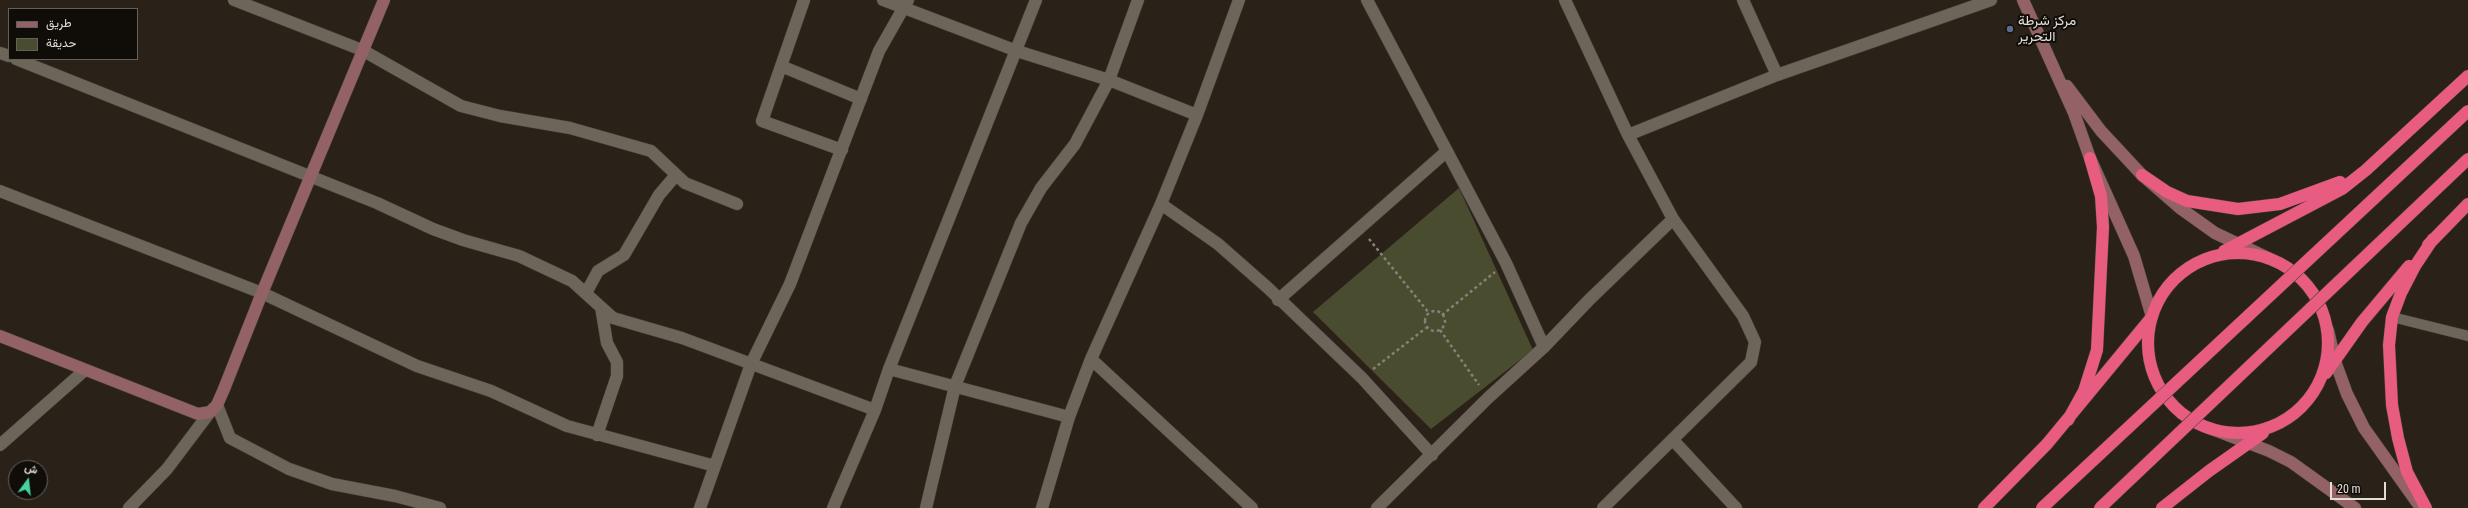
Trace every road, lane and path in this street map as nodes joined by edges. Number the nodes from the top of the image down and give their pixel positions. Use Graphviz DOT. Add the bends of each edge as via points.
graph roads {
  1 [pos="234,0"];
  2 [pos="384,0"];
  3 [pos="804,0"];
  4 [pos="883,0"];
  5 [pos="1036,0"];
  6 [pos="1138,0"];
  7 [pos="1239,0"];
  8 [pos="1366,0"];
  9 [pos="1565,0"];
  10 [pos="1743,0"];
  11 [pos="1991,0"];
  12 [pos="2023,0"];
  13 [pos="906,4"];
  14 [pos="362,50"];
  15 [pos="1017,51"];
  16 [pos="18,60"];
  17 [pos="781,66"];
  18 [pos="2052,66"];
  19 [pos="1777,75"];
  20 [pos="2468,76"];
  21 [pos="1109,80"];
  22 [pos="861,99"];
  23 [pos="2468,111"];
  24 [pos="1197,115"];
  25 [pos="1628,135"];
  26 [pos="842,150"];
  27 [pos="1447,151"];
  28 [pos="2090,158"];
  29 [pos="2468,159"];
  30 [pos="2371,165"];
  31 [pos="676,175"];
  32 [pos="2142,175"];
  33 [pos="311,177"];
  34 [pos="0,191"];
  35 [pos="737,204"];
  36 [pos="1161,204"];
  37 [pos="2468,204"];
  38 [pos="1673,219"];
  39 [pos="1360,227"];
  40 [pos="2433,239"];
  41 [pos="2237,245"];
  42 [pos="2210,257"];
  43 [pos="2268,258"];
  44 [pos="1506,263"];
  45 [pos="262,293"];
  46 [pos="586,293"];
  47 [pos="1278,300"];
  48 [pos="601,307"];
  49 [pos="1429,313"];
  50 [pos="1442,315"];
  51 [pos="2392,317"];
  52 [pos="2152,318"];
  53 [pos="1426,328"];
  54 [pos="1440,330"];
  55 [pos="2328,330"];
  56 [pos="0,336"];
  57 [pos="2468,336"];
  58 [pos="1544,347"];
  59 [pos="1091,359"];
  60 [pos="2335,361"];
  61 [pos="751,364"];
  62 [pos="889,368"];
  63 [pos="85,370"];
  64 [pos="1362,378"];
  65 [pos="955,386"];
  66 [pos="2316,389"];
  67 [pos="1488,398"];
  68 [pos="213,408"];
  69 [pos="875,410"];
  70 [pos="1069,417"];
  71 [pos="2068,420"];
  72 [pos="2285,420"];
  73 [pos="2209,428"];
  74 [pos="597,435"];
  75 [pos="1673,440"];
  76 [pos="2247,442"];
  77 [pos="0,445"];
  78 [pos="1432,455"];
  79 [pos="715,466"];
  80 [pos="129,508"];
  81 [pos="440,508"];
  82 [pos="700,508"];
  83 [pos="833,508"];
  84 [pos="926,508"];
  85 [pos="1042,508"];
  86 [pos="1252,508"];
  87 [pos="1377,508"];
  88 [pos="1603,508"];
  89 [pos="1736,508"];
  90 [pos="1984,508"];
  91 [pos="2042,508"];
  92 [pos="2100,508"];
  93 [pos="2162,508"];
  94 [pos="2355,508"];
  95 [pos="2421,508"];
  96 [pos="2426,508"];
  1 -- 14 [label="street"];
  2 -- 14 [label="main road"];
  3 -- 17 [label="street"];
  4 -- 13 [label="street"];
  5 -- 15 [label="street"];
  6 -- 21 [label="street"];
  7 -- 24 [label="street"];
  8 -- 27 [label="street"];
  9 -- 25 [label="street"];
  10 -- 19 [label="street"];
  11 -- 19 [label="street"];
  12 -- 18 [label="main road"];
  13 -- 15 [label="street"];
  13 -- 22 [label="street" via="879,52"];
  14 -- 31 [label="street" via="461,106 500,116 570,128 650,151"];
  14 -- 33 [label="main road"];
  15 -- 21 [label="street"];
  15 -- 62 [label="street"];
  16 -- 33 [label="street"];
  17 -- 22 [label="street"];
  17 -- 26 [label="street" via="762,121"];
  18 -- 28 [label="main road"];
  18 -- 32 [label="main road" via="2101,131"];
  19 -- 25 [label="street"];
  20 -- 30 [label="highway"];
  21 -- 24 [label="street"];
  21 -- 65 [label="street" via="1075,144 1041,188 1021,223"];
  22 -- 26 [label="street"];
  23 -- 91 [label="highway, bridge"];
  24 -- 36 [label="street"];
  25 -- 38 [label="street"];
  26 -- 61 [label="street" via="790,284"];
  27 -- 39 [label="street"];
  27 -- 44 [label="street"];
  28 -- 52 [label="main road" via="2134,256"];
  28 -- 71 [label="highway" via="2101,196 2103,227 2097,350 2084,391"];
  29 -- 92 [label="highway, bridge"];
  30 -- 32 [label="highway" via="2349,178 2302,197 2280,204 2238,210 2187,201 2167,192"];
  30 -- 41 [label="highway" via="2342,189"];
  31 -- 35 [label="street" via="685,184"];
  31 -- 46 [label="street" via="658,195 624,255 598,271"];
  32 -- 41 [label="main road" via="2200,224"];
  33 -- 45 [label="main road"];
  33 -- 46 [label="street" via="463,240 519,256 572,281"];
  34 -- 45 [label="street"];
  36 -- 47 [label="street" via="1218,244"];
  36 -- 59 [label="street"];
  37 -- 40 [label="highway"];
  38 -- 58 [label="street"];
  38 -- 75 [label="street" via="1743,316 1755,342 1751,362"];
  39 -- 47 [label="street"];
  39 -- 49 [label="path"];
  40 -- 51 [label="highway" via="2415,266"];
  40 -- 60 [label="highway" via="2362,322"];
  41 -- 42 [label="highway"];
  41 -- 43 [label="main road"];
  42 -- 43 [label="highway" via="2229,253"];
  42 -- 52 [label="highway" via="2176,277 2163,293"];
  43 -- 55 [label="highway" via="2290,269 2308,286 2321,306"];
  44 -- 50 [label="path"];
  44 -- 58 [label="street"];
  45 -- 68 [label="main road"];
  45 -- 74 [label="street" via="418,366 491,391 568,426"];
  46 -- 48 [label="street"];
  47 -- 64 [label="street"];
  48 -- 61 [label="street" via="613,318 682,338"];
  48 -- 74 [label="street" via="607,343 618,362 617,376"];
  49 -- 50 [label="path" via="1436,311"];
  49 -- 53 [label="path" via="1424,320"];
  50 -- 54 [label="path" via="1445,323"];
  51 -- 57 [label="lane"];
  51 -- 96 [label="highway" via="2388,366 2398,438 2407,472"];
  52 -- 71 [label="highway"];
  52 -- 73 [label="highway" via="2148,336 2149,356 2154,375 2176,408 2191,420"];
  53 -- 54 [label="path" via="1433,332"];
  53 -- 64 [label="path"];
  54 -- 67 [label="path"];
  55 -- 60 [label="main road"];
  55 -- 66 [label="highway" via="2327,361"];
  56 -- 63 [label="main road"];
  58 -- 67 [label="street"];
  59 -- 70 [label="street"];
  59 -- 86 [label="street"];
  60 -- 66 [label="highway"];
  60 -- 95 [label="main road" via="2347,394 2364,428"];
  61 -- 69 [label="street"];
  61 -- 79 [label="street"];
  62 -- 65 [label="street"];
  62 -- 69 [label="street"];
  63 -- 68 [label="main road" via="198,414"];
  63 -- 77 [label="street"];
  64 -- 78 [label="street"];
  65 -- 70 [label="street"];
  65 -- 84 [label="street"];
  66 -- 72 [label="highway" via="2302,407"];
  67 -- 78 [label="street"];
  68 -- 80 [label="street" via="167,469"];
  68 -- 81 [label="street" via="230,438 289,469 332,484"];
  69 -- 83 [label="street"];
  70 -- 85 [label="street"];
  71 -- 90 [label="highway"];
  72 -- 73 [label="highway" via="2248,433"];
  72 -- 76 [label="highway"];
  73 -- 76 [label="main road"];
  74 -- 79 [label="street"];
  75 -- 88 [label="street"];
  75 -- 89 [label="street"];
  76 -- 93 [label="highway"];
  76 -- 94 [label="main road" via="2291,462"];
  78 -- 87 [label="street"];
  79 -- 82 [label="street"];
}
